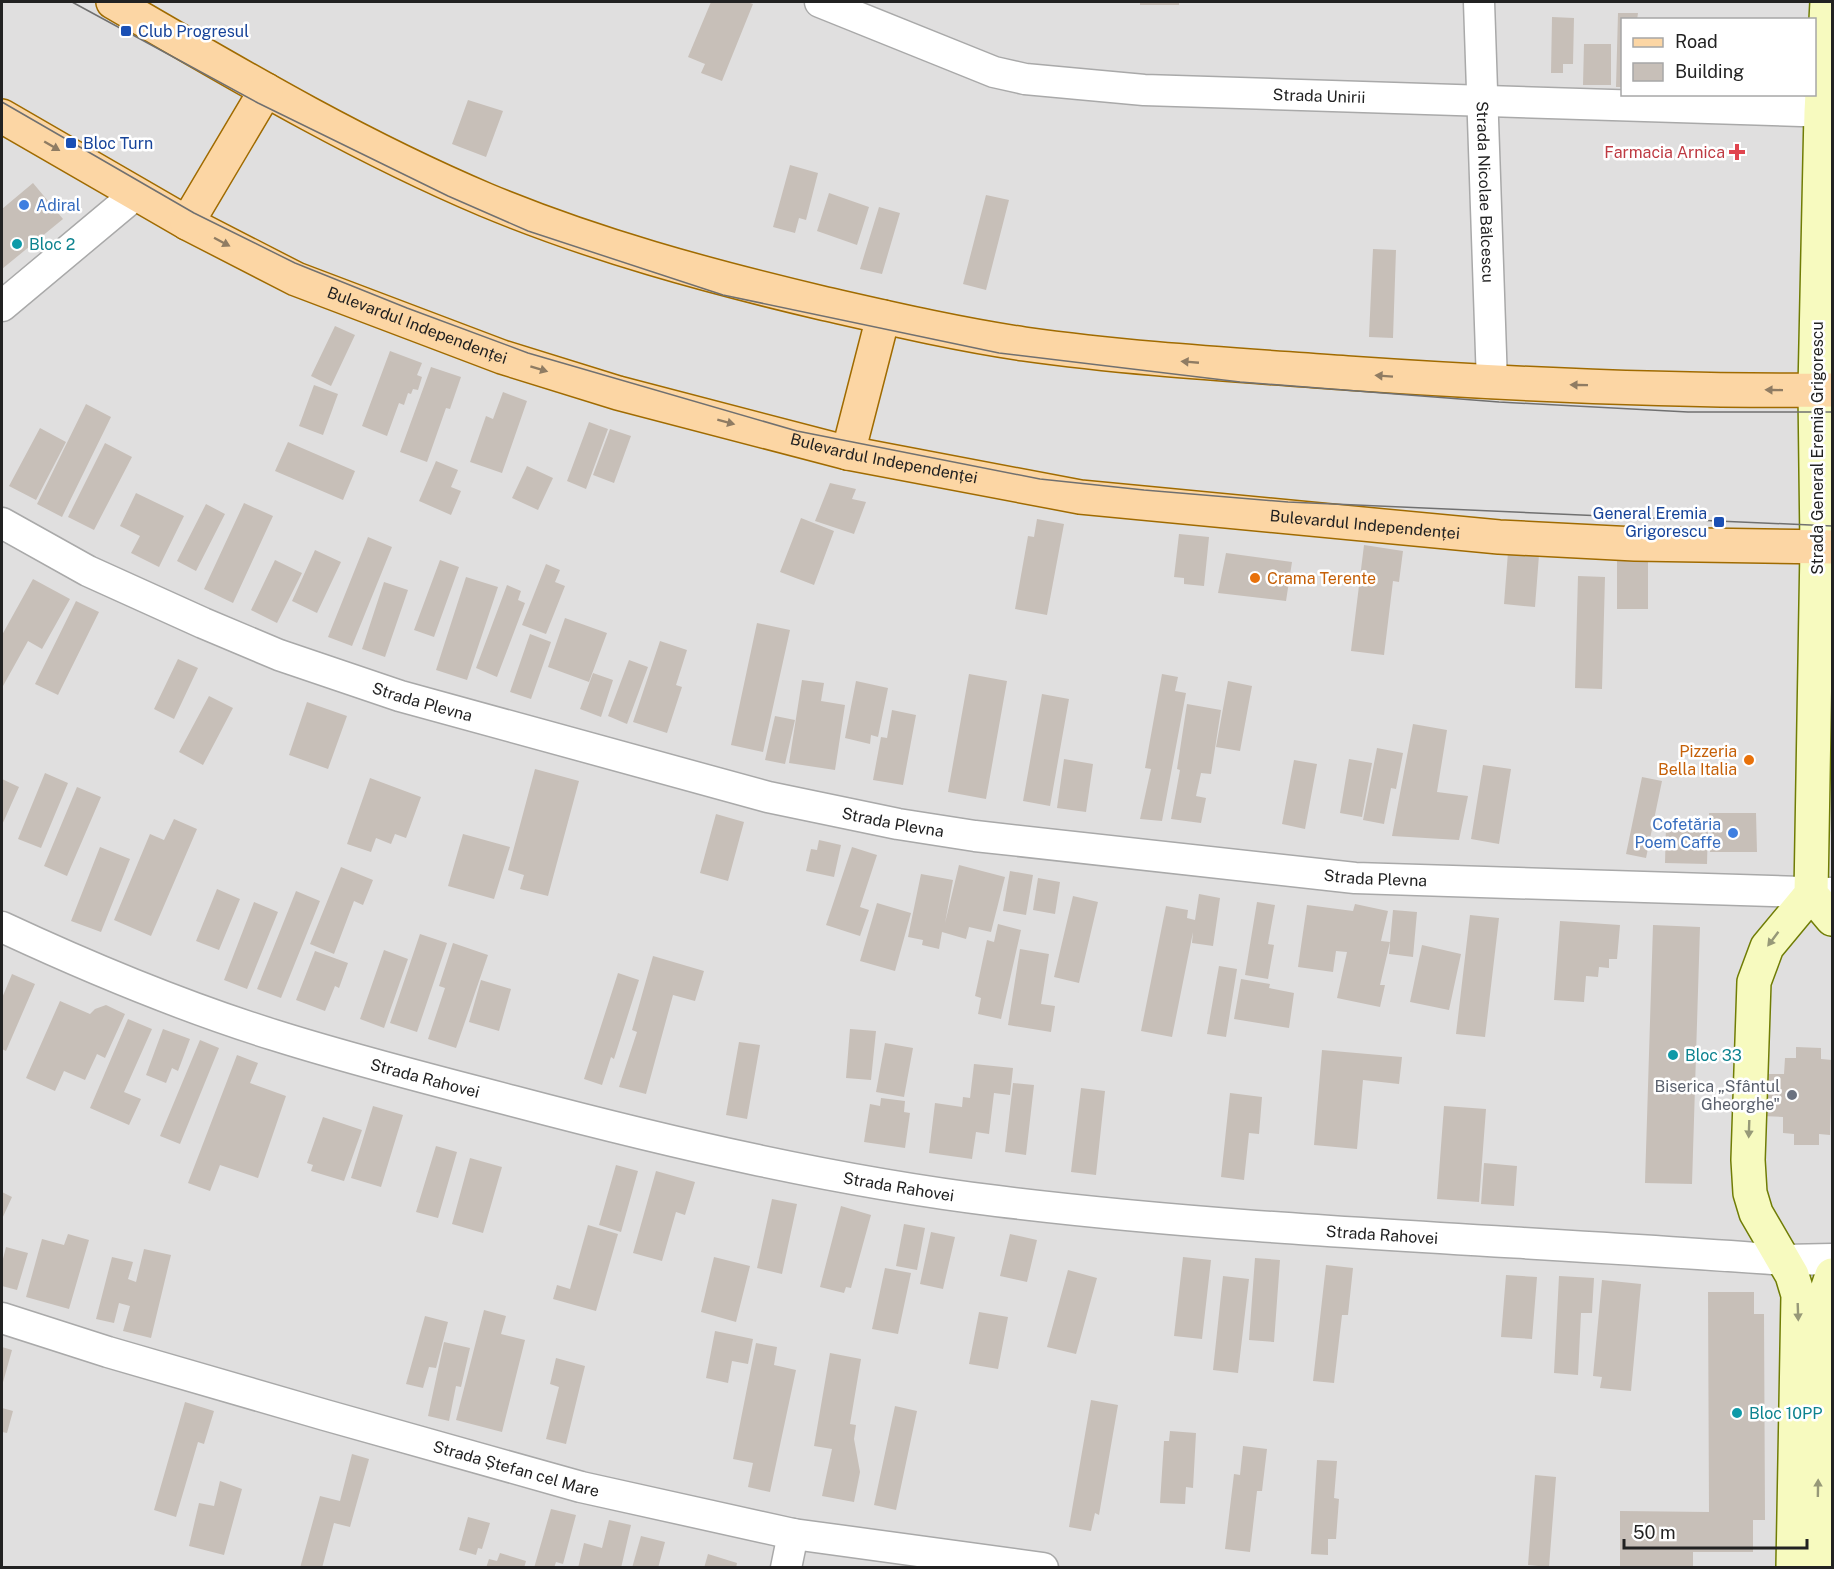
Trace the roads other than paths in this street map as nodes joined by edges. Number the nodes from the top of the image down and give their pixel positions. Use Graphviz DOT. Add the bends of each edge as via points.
graph roads {
  1 [pos="113,2"];
  2 [pos="820,2"];
  3 [pos="1479,2"];
  4 [pos="1827,2"];
  5 [pos="266,90"];
  6 [pos="1482,100"];
  7 [pos="1827,112"];
  8 [pos="2,116"];
  9 [pos="136,194"];
  10 [pos="187,223"];
  11 [pos="2,306"];
  12 [pos="883,317"];
  13 [pos="1492,383"];
  14 [pos="1824,390"];
  15 [pos="848,453"];
  16 [pos="2,523"];
  17 [pos="1825,547"];
  18 [pos="1822,894"];
  19 [pos="1833,919"];
  20 [pos="2,927"];
  21 [pos="1833,1259"];
  22 [pos="1784,1260"];
  23 [pos="1833,1275"];
  24 [pos="2,1318"];
  25 [pos="793,1534"];
  26 [pos="786,1568"];
  27 [pos="1043,1568"];
  28 [pos="1793,1568"];
  29 [pos="1817,1568"];
  1 -- 5 [label="main road"];
  2 -- 6 [label="street, Strada Unirii" via="994,72 1025,80 1144,90"];
  3 -- 6 [label="street, Strada Nicolae Bălcescu"];
  4 -- 7 [label="street, Strada General Eremia Grigorescu"];
  5 -- 10 [label="main road"];
  5 -- 12 [label="main road" via="405,164 590,239 730,281"];
  6 -- 7 [label="street, Strada Unirii"];
  6 -- 13 [label="street, Strada Nicolae Bălcescu"];
  7 -- 14 [label="street, Strada General Eremia Grigorescu"];
  8 -- 9 [label="main road, Bulevardul Independenței, one-way"];
  9 -- 10 [label="main road, Bulevardul Independenței"];
  9 -- 11 [label="street"];
  10 -- 15 [label="main road, Bulevardul Independenței, one-way" via="296,279 502,357 618,393"];
  13 -- 12 [label="main road, one-way" via="1024,344"];
  12 -- 15 [label="main road"];
  14 -- 13 [label="main road, one-way"];
  14 -- 17 [label="street, Strada General Eremia Grigorescu"];
  15 -- 17 [label="main road, Bulevardul Independenței" via="1080,497 1499,537"];
  16 -- 18 [label="street, Strada Plevna" via="88,571 203,623 279,655 400,696 768,797 898,825 975,837 1355,878"];
  17 -- 18 [label="street, Strada General Eremia Grigorescu"];
  18 -- 19 [label="street"];
  18 -- 22 [label="street, one-way" via="1767,947 1754,982 1748,1176 1756,1213"];
  20 -- 22 [label="street, Strada Rahovei" via="125,981 284,1038 626,1131 847,1178 1126,1216"];
  21 -- 22 [label="street, Strada Rahovei"];
  22 -- 28 [label="street, one-way" via="1792,1275 1799,1320"];
  29 -- 23 [label="street, one-way" via="1826,1293"];
  24 -- 25 [label="street, Strada Ștefan cel Mare" via="302,1409 581,1487"];
  25 -- 26 [label="street"];
  25 -- 27 [label="street, Strada Ștefan cel Mare"];
}
